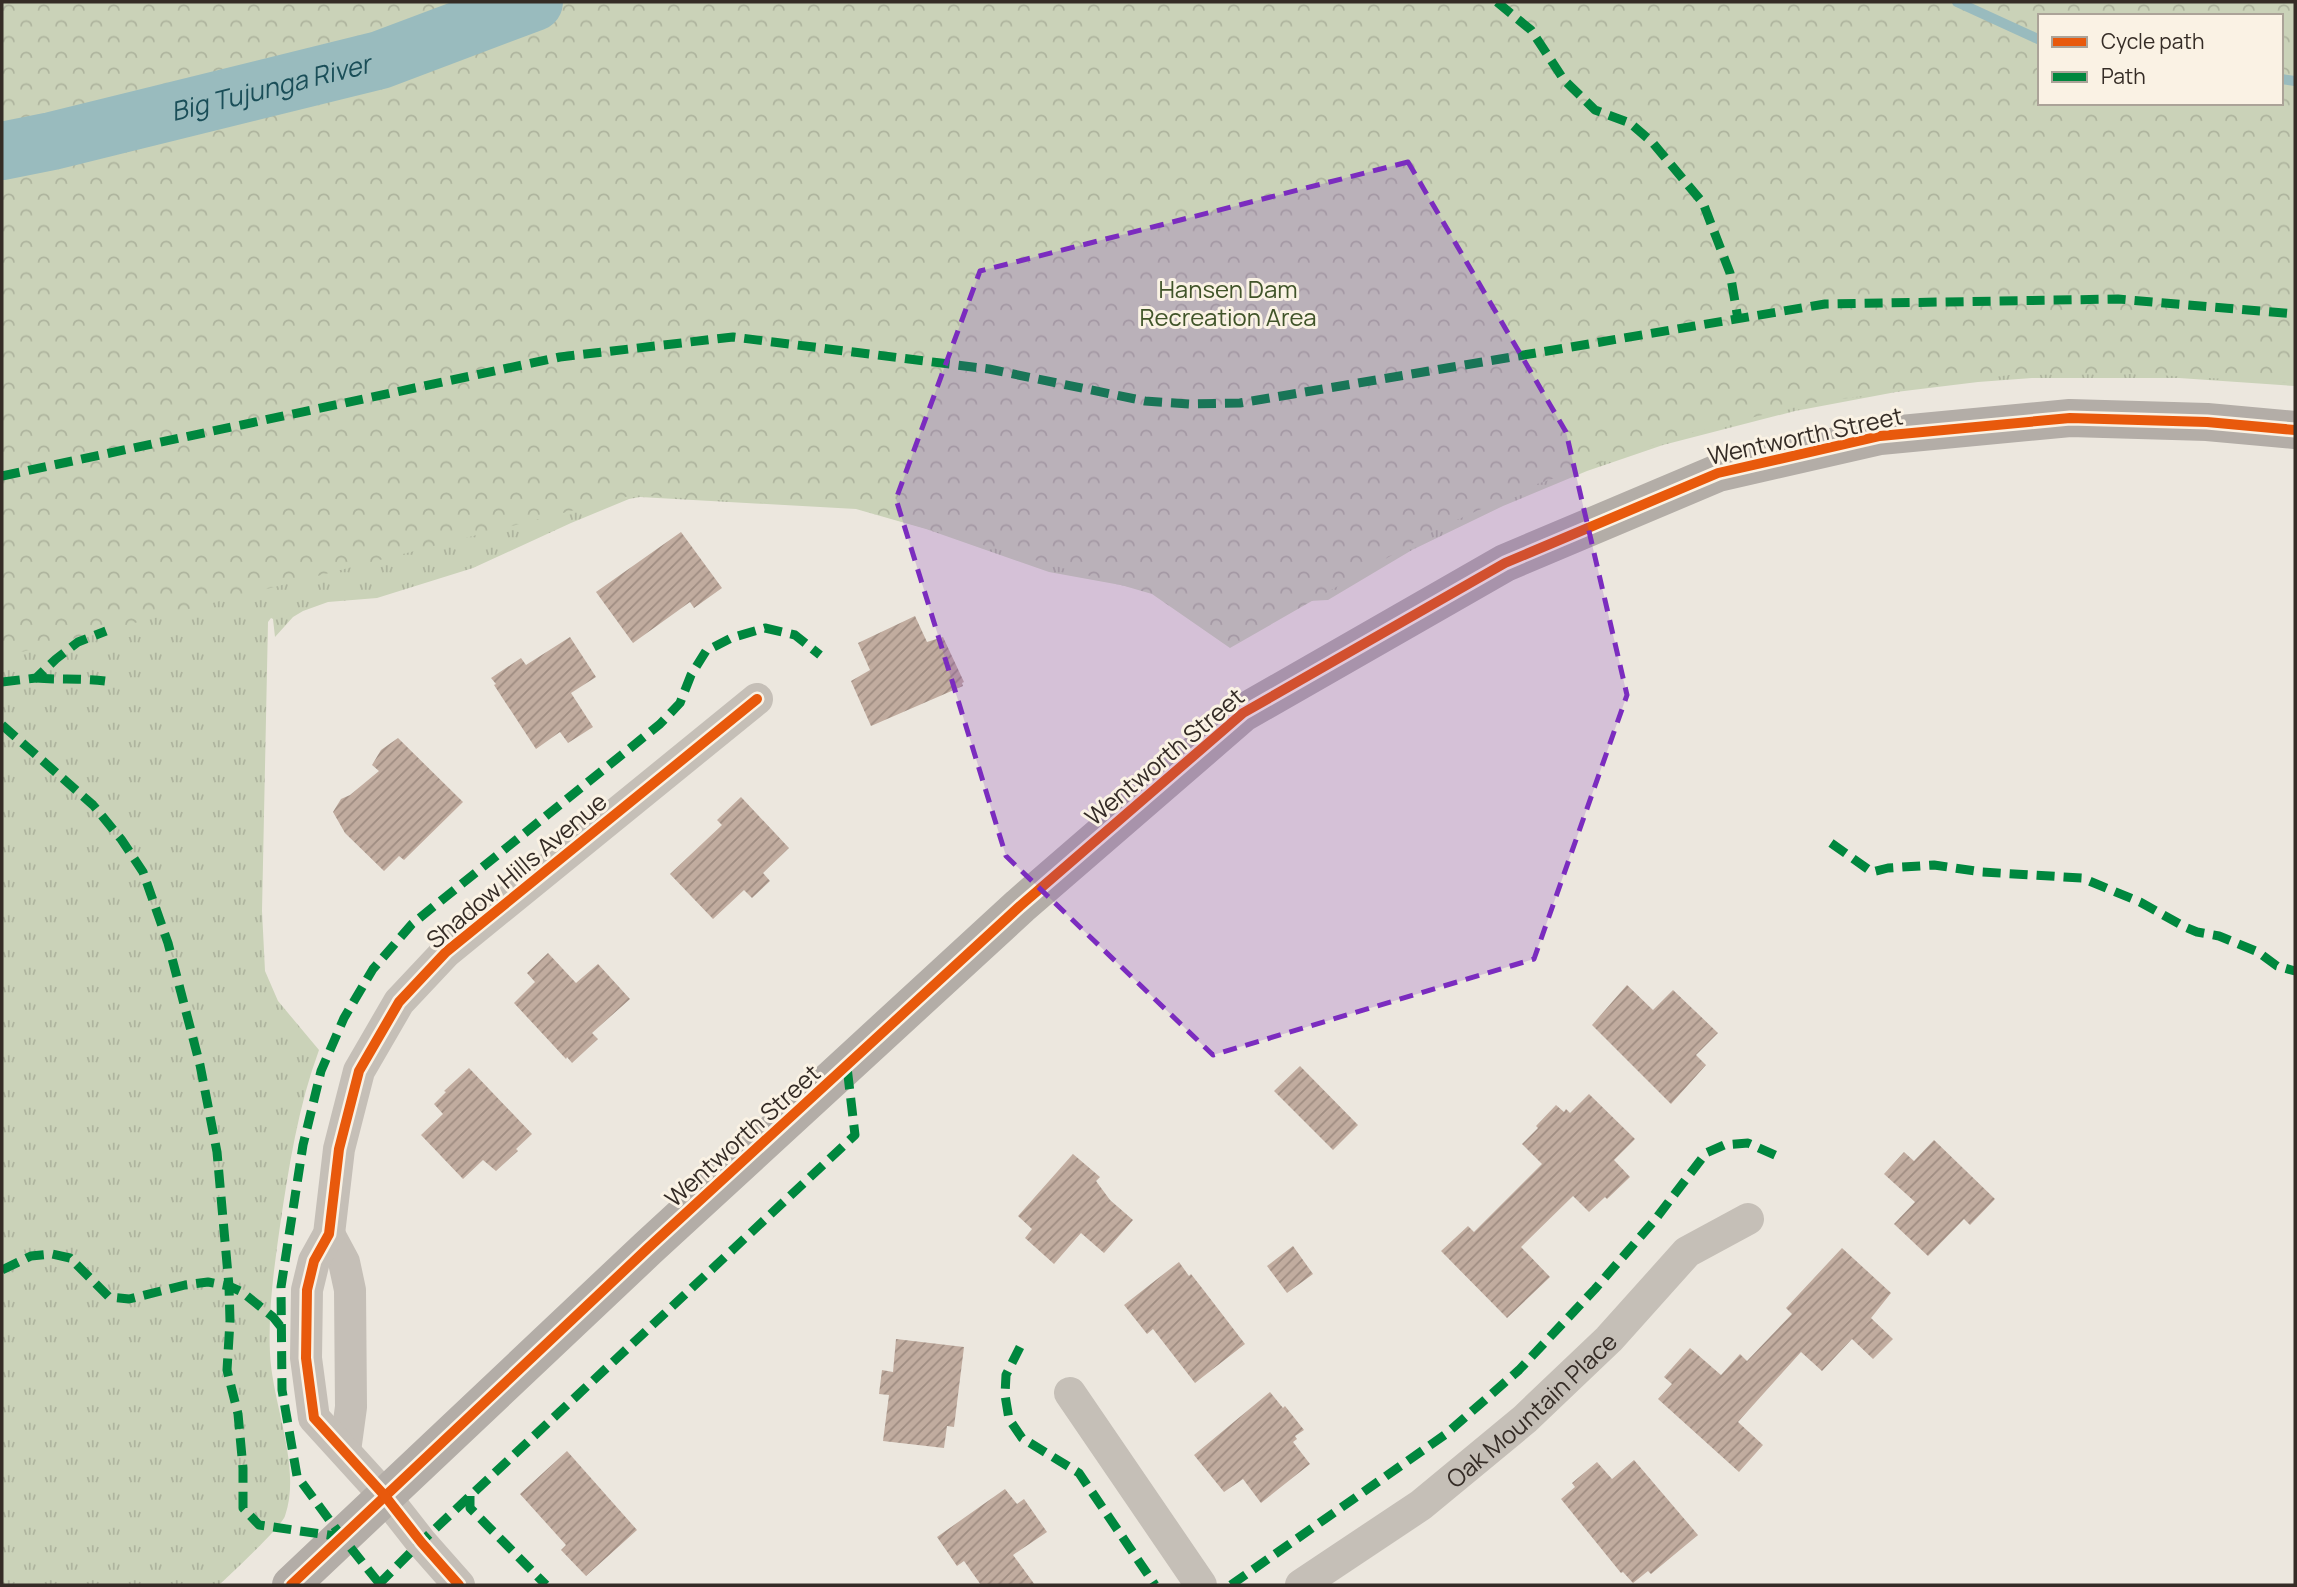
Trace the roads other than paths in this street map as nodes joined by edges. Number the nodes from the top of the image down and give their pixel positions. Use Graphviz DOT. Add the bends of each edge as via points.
graph roads {
  1 [pos="2295,430"];
  2 [pos="757,699"];
  3 [pos="1748,1219"];
  4 [pos="329,1234"];
  5 [pos="349,1328"];
  6 [pos="306,1329"];
  7 [pos="1070,1393"];
  8 [pos="345,1451"];
  9 [pos="385,1496"];
  10 [pos="291,1585"];
  11 [pos="459,1585"];
  12 [pos="1200,1585"];
  13 [pos="1301,1585"];
  1 -- 9 [label="main road, Wentworth Street" via="2070,418 1881,436 1718,473 1505,563 1243,713 1020,906"];
  2 -- 4 [label="street, Shadow Hills Avenue" via="446,952 399,1002 359,1071 339,1149"];
  3 -- 13 [label="street, Oak Mountain Place" via="1688,1252 1609,1339 1525,1419 1421,1505"];
  4 -- 5 [label="street" via="348,1280"];
  4 -- 6 [label="street, Shadow Hills Avenue" via="314,1261 307,1290"];
  5 -- 6 [label="street" via="340,1317 327,1314 316,1317"];
  5 -- 8 [label="street" via="351,1407"];
  6 -- 8 [label="street, Shadow Hills Avenue" via="314,1418"];
  7 -- 12 [label="street"];
  8 -- 9 [label="street, Shadow Hills Avenue"];
  9 -- 10 [label="main road, Wentworth Street"];
  9 -- 11 [label="street, Shadow Hills Avenue"];
}
